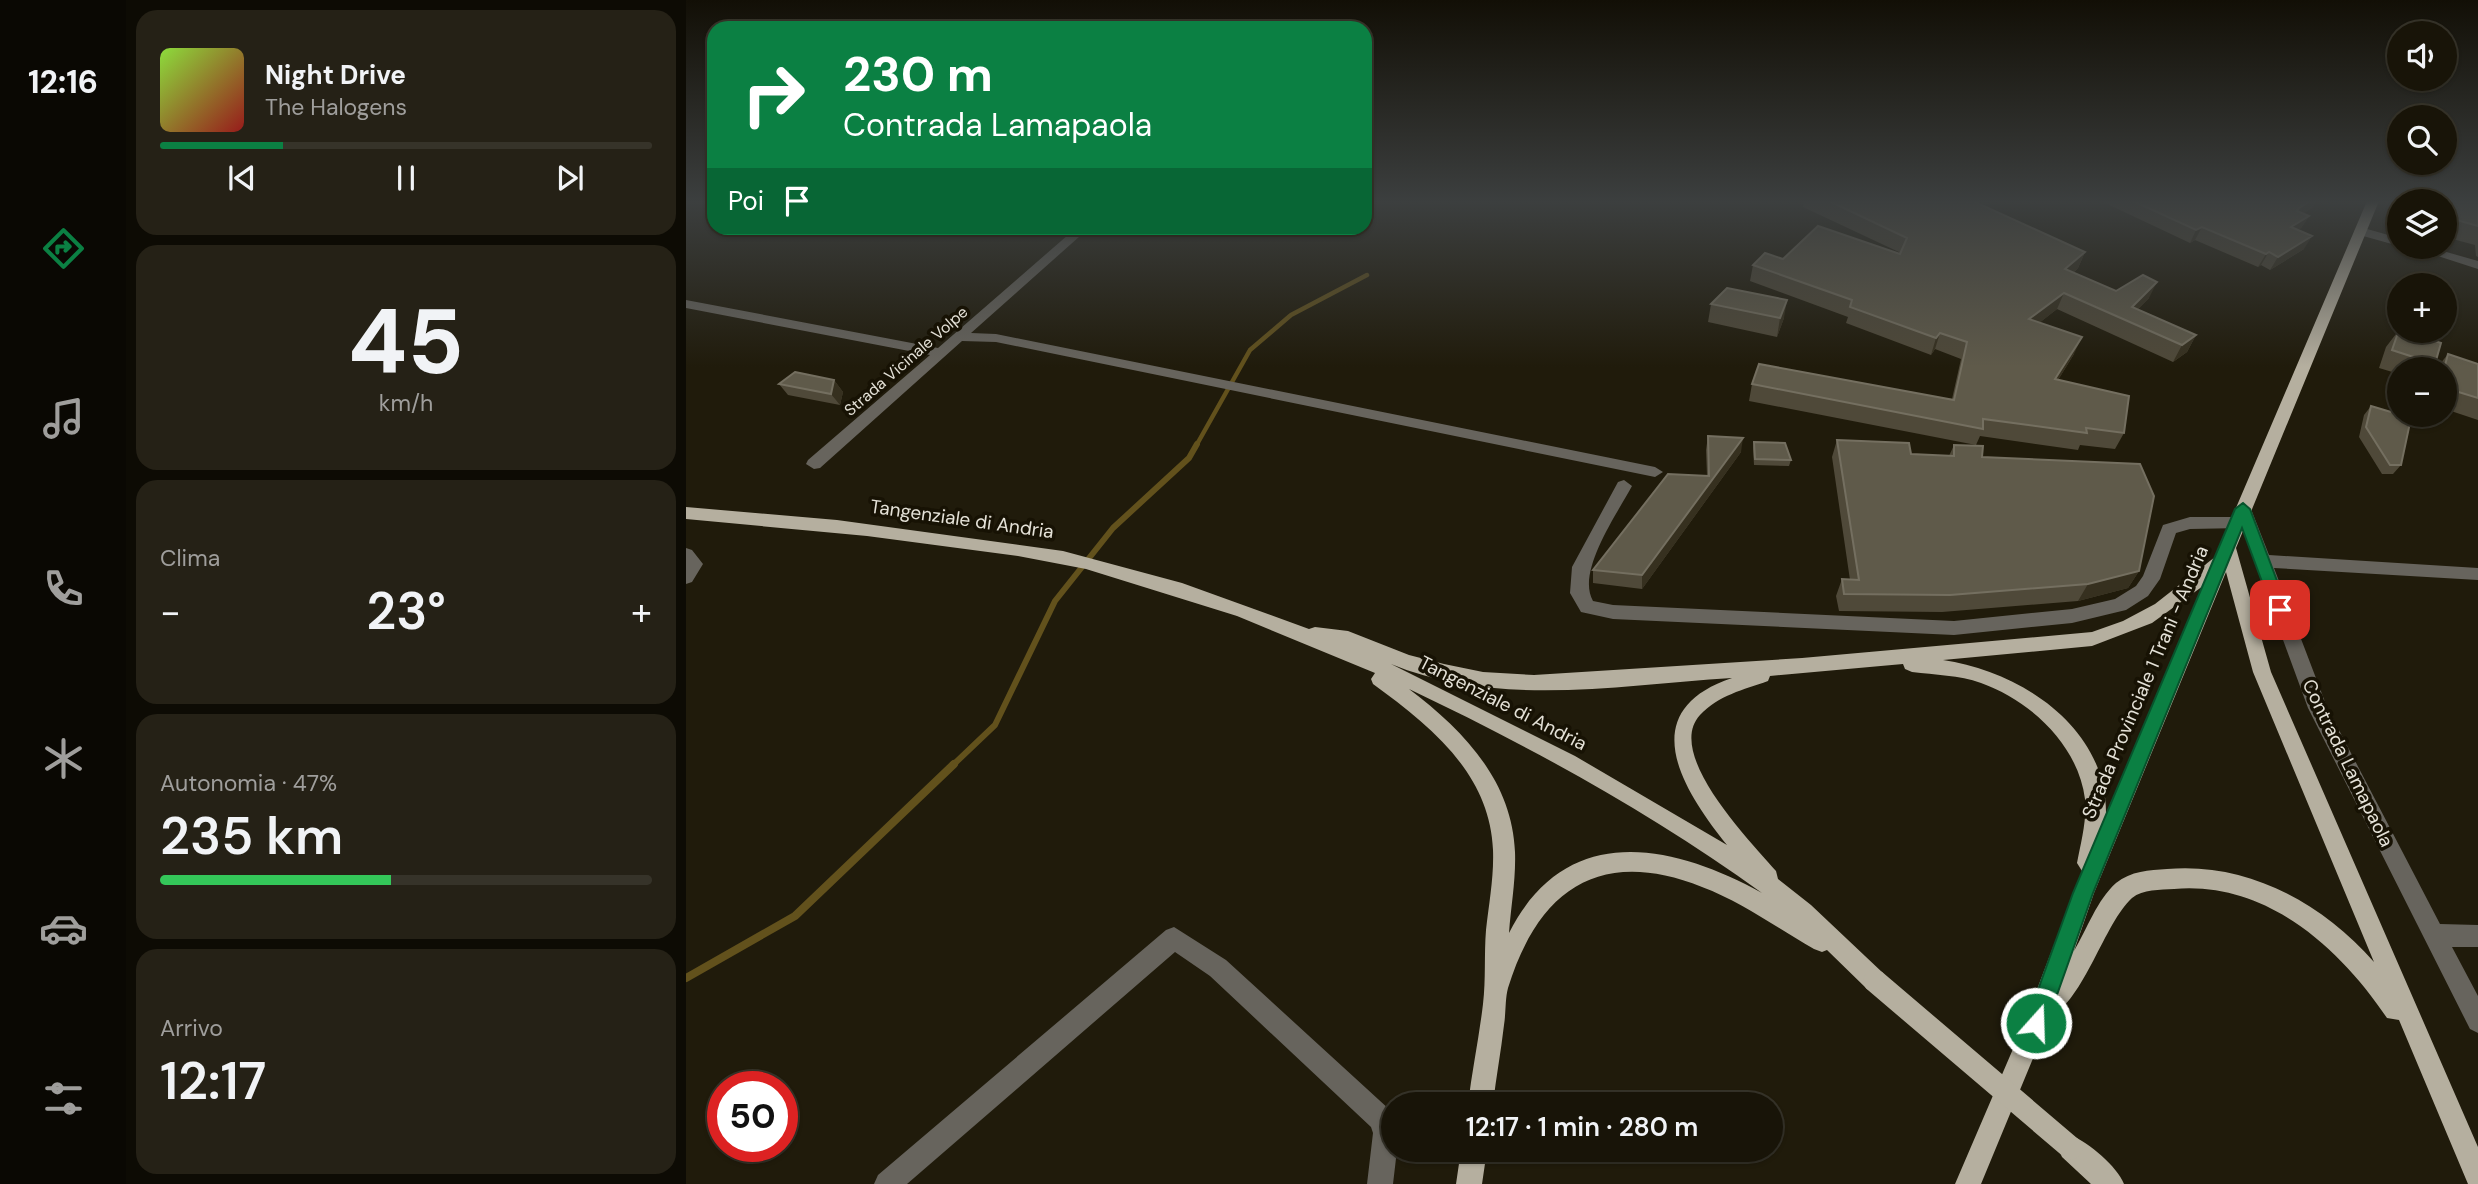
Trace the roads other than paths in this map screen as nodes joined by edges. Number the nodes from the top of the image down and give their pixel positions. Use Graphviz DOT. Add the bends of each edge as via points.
graph roads {
  1 [pos="1051,256"];
  2 [pos="2349,256"];
  3 [pos="2457,259"];
  4 [pos="2478,265"];
  5 [pos="686,304"];
  6 [pos="959,337"];
  7 [pos="941,353"];
  8 [pos="814,464"];
  9 [pos="1655,472"];
  10 [pos="1624,486"];
  11 [pos="686,503"];
  12 [pos="686,513"];
  13 [pos="752,516"];
  14 [pos="2240,516"];
  15 [pos="686,554"];
  16 [pos="2225,554"];
  17 [pos="2261,561"];
  18 [pos="2478,574"];
  19 [pos="686,577"];
  20 [pos="1302,632"];
  21 [pos="1336,649"];
  22 [pos="1881,660"];
  23 [pos="1801,666"];
  24 [pos="1780,893"];
  25 [pos="2083,893"];
  26 [pos="2434,935"];
  27 [pos="2478,936"];
  28 [pos="1842,951"];
  29 [pos="1496,990"];
  30 [pos="2478,1021"];
  31 [pos="2036,1023"];
  32 [pos="2433,1074"];
  33 [pos="1482,1092"];
  34 [pos="2463,1145"];
  35 [pos="1472,1162"];
  36 [pos="2478,1177"];
  37 [pos="887,1184"];
  38 [pos="1380,1184"];
  39 [pos="1469,1184"];
  40 [pos="1968,1184"];
  41 [pos="2111,1184"];
  42 [pos="2478,1184"];
  1 -- 6 [label="street, Strada Vicinale Volpe"];
  2 -- 14 [label="main road, Strada Provinciale 1 Trani - Andria"];
  3 -- 4 [label="street"];
  5 -- 7 [label="street"];
  6 -- 7 [label="street, Strada Vicinale Volpe"];
  6 -- 9 [label="street" via="1009,340"];
  7 -- 8 [label="street, Strada Vicinale Volpe"];
  10 -- 14 [label="street" via="1581,567 1579,593 1587,607 1613,612 1954,628 2073,617 2120,605 2142,591 2169,529"];
  11 -- 13 [label="main road, Tangenziale di Andria"];
  12 -- 13 [label="main road, Tangenziale di Andria"];
  13 -- 20 [label="main road, Tangenziale di Andria" via="1067,559 1108,568"];
  14 -- 16 [label="main road, Strada Provinciale 1 Trani - Andria"];
  14 -- 17 [label="street, Contrada Lamapaola"];
  15 -- 19 [label="street" via="694,564"];
  16 -- 22 [label="main road" via="2155,615 2113,633 2071,643"];
  16 -- 25 [label="main road, Strada Provinciale 1 Trani - Andria"];
  16 -- 32 [label="main road" via="2262,672"];
  17 -- 18 [label="street"];
  17 -- 26 [label="street, Contrada Lamapaola" via="2318,708"];
  20 -- 21 [label="main road, Tangenziale di Andria"];
  20 -- 23 [label="main road" via="1348,638 1406,662 1483,680 1597,681"];
  21 -- 24 [label="main road, Tangenziale di Andria" via="1560,756"];
  21 -- 29 [label="main road" via="1446,729 1474,763 1495,802 1504,845"];
  22 -- 23 [label="main road"];
  22 -- 25 [label="main road" via="1990,679 2043,709 2070,737 2087,766 2095,796"];
  23 -- 24 [label="main road" via="1739,681 1706,697 1692,709 1681,742 1688,774 1707,805"];
  24 -- 28 [label="main road, Tangenziale di Andria"];
  25 -- 31 [label="main road, Strada Provinciale 1 Trani - Andria"];
  26 -- 27 [label="street"];
  26 -- 30 [label="street, Contrada Lamapaola"];
  28 -- 29 [label="main road" via="1735,890 1653,861 1620,859 1583,869 1542,900 1518,937"];
  28 -- 41 [label="main road, Tangenziale di Andria, bridge"];
  29 -- 33 [label="main road"];
  31 -- 32 [label="main road" via="2084,956 2112,905 2132,885 2180,875 2222,879 2277,898 2334,936 2379,982"];
  31 -- 40 [label="main road, Strada Provinciale 1 Trani - Andria"];
  32 -- 34 [label="main road"];
  34 -- 36 [label="main road"];
  34 -- 42 [label="main road"];
  35 -- 39 [label="main road"];
  37 -- 38 [label="street" via="1174,938 1218,968 1381,1119 1386,1133"];
}
